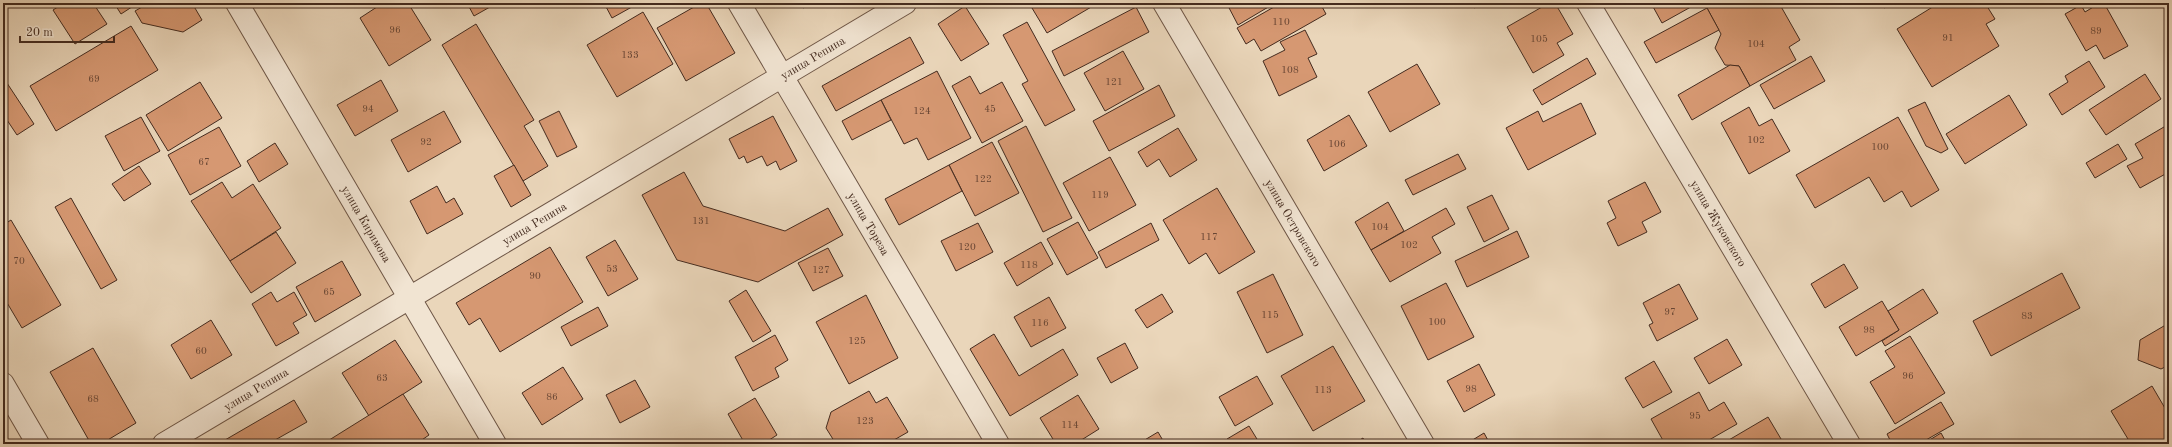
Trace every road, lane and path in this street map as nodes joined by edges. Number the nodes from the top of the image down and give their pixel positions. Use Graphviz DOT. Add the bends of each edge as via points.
graph roads {
  1 [pos="237,3"];
  2 [pos="739,3"];
  3 [pos="905,3"];
  4 [pos="1164,3"];
  5 [pos="1588,3"];
  6 [pos="781,76"];
  7 [pos="408,297"];
  8 [pos="3,384"];
  9 [pos="38,444"];
  10 [pos="164,444"];
  11 [pos="495,444"];
  12 [pos="998,444"];
  13 [pos="1422,444"];
  14 [pos="1849,444"];
  1 -- 7 [label="street, улица Киримова"];
  2 -- 6 [label="street, улица Тореза"];
  3 -- 6 [label="street, улица Репина"];
  4 -- 13 [label="street, улица Островского"];
  5 -- 14 [label="street, улица Жуковского"];
  6 -- 7 [label="street, улица Репина"];
  6 -- 12 [label="street, улица Тореза"];
  7 -- 10 [label="street, улица Репина"];
  7 -- 11 [label="street, улица Киримова"];
  8 -- 9 [label="street"];
}
